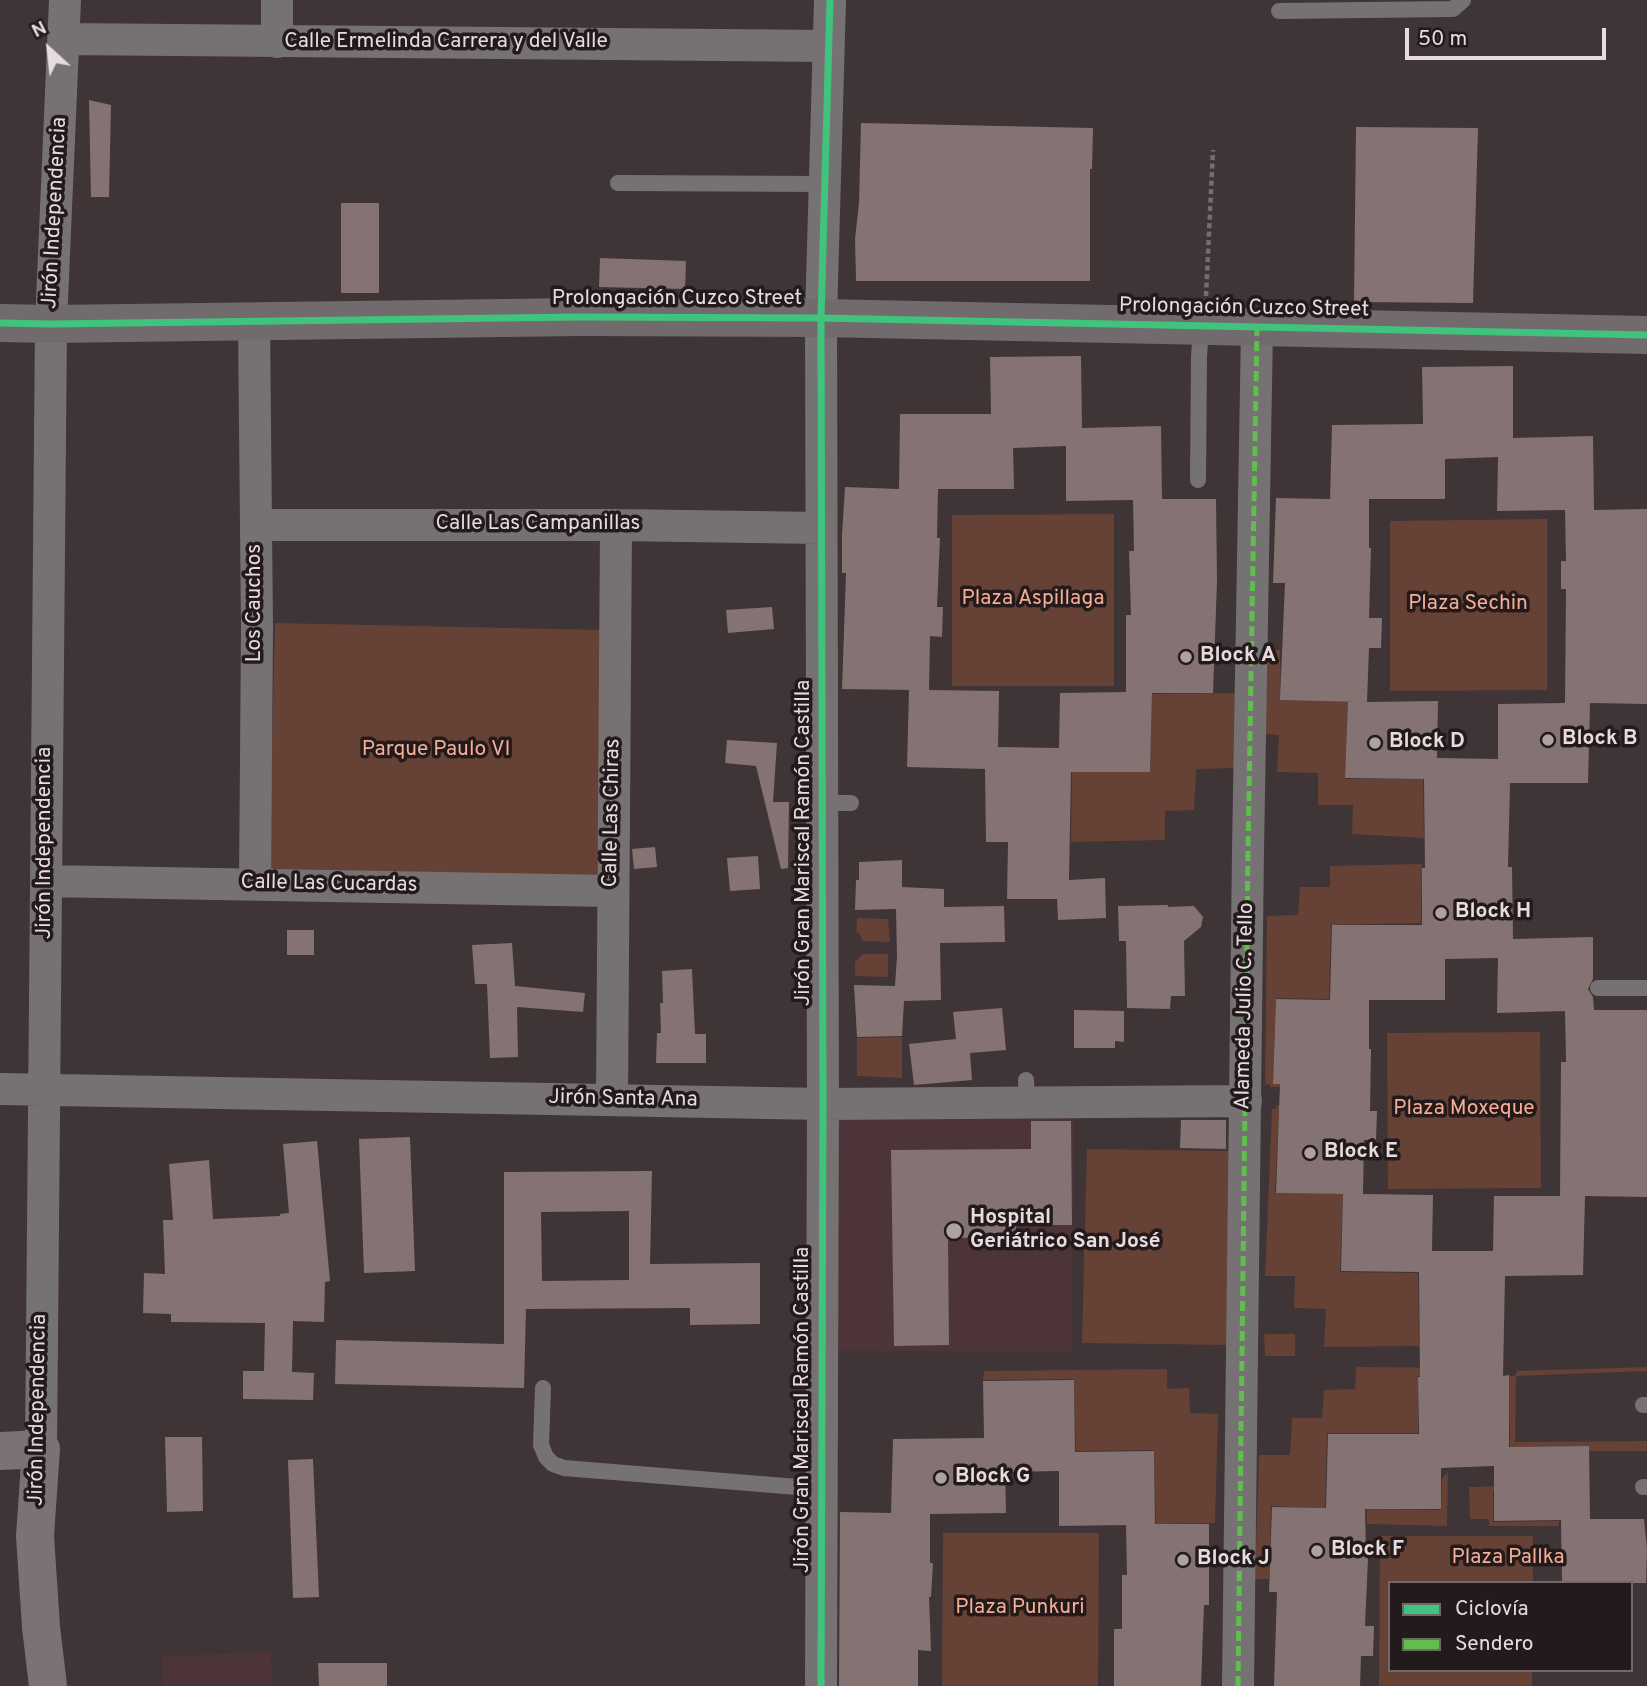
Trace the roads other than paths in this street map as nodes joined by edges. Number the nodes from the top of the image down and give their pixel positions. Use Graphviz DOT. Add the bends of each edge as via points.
graph roads {
  1 [pos="65,0"];
  2 [pos="277,0"];
  3 [pos="830,0"];
  4 [pos="1464,0"];
  5 [pos="1279,11"];
  6 [pos="65,39"];
  7 [pos="277,42"];
  8 [pos="828,46"];
  9 [pos="618,183"];
  10 [pos="824,184"];
  11 [pos="821,318"];
  12 [pos="254,321"];
  13 [pos="0,323"];
  14 [pos="51,324"];
  15 [pos="1201,326"];
  16 [pos="1257,327"];
  17 [pos="1647,335"];
  18 [pos="1198,480"];
  19 [pos="616,525"];
  20 [pos="256,526"];
  21 [pos="821,528"];
  22 [pos="46,881"];
  23 [pos="255,884"];
  24 [pos="612,891"];
  25 [pos="1598,988"];
  26 [pos="1647,988"];
  27 [pos="0,1089"];
  28 [pos="44,1090"];
  29 [pos="612,1100"];
  30 [pos="1245,1101"];
  31 [pos="822,1104"];
  32 [pos="543,1388"];
  33 [pos="41,1449"];
  34 [pos="0,1451"];
  35 [pos="822,1489"];
  36 [pos="48,1686"];
  37 [pos="821,1686"];
  38 [pos="1238,1686"];
  1 -- 6 [label="street, Jirón Independencia"];
  2 -- 7 [label="street"];
  3 -- 8 [label="street, Jirón Gran Mariscal Ramón Castilla"];
  4 -- 5 [label="lane" via="1453,9"];
  6 -- 7 [label="street, Calle Ermelinda Carrera y del Valle"];
  6 -- 14 [label="street, Jirón Independencia"];
  7 -- 8 [label="street, Calle Ermelinda Carrera y del Valle"];
  8 -- 10 [label="street, Jirón Gran Mariscal Ramón Castilla"];
  9 -- 10 [label="lane"];
  10 -- 11 [label="street, Jirón Gran Mariscal Ramón Castilla"];
  11 -- 12 [label="street, Prolongación Cuzco Street"];
  11 -- 15 [label="street, Prolongación Cuzco Street"];
  11 -- 21 [label="street, Jirón Gran Mariscal Ramón Castilla"];
  12 -- 14 [label="street, Prolongación Cuzco Street"];
  12 -- 20 [label="street, Los Cauchos"];
  13 -- 14 [label="street, Prolongación Cuzco Street"];
  14 -- 22 [label="street, Jirón Independencia"];
  15 -- 16 [label="street, Prolongación Cuzco Street"];
  15 -- 18 [label="lane"];
  16 -- 17 [label="street, Prolongación Cuzco Street" via="1307,334"];
  16 -- 30 [label="street, Alameda Julio C. Tello"];
  19 -- 20 [label="street, Calle Las Campanillas"];
  19 -- 21 [label="street, Calle Las Campanillas"];
  19 -- 24 [label="street, Calle Las Chiras"];
  20 -- 23 [label="street, Los Cauchos"];
  21 -- 31 [label="street, Jirón Gran Mariscal Ramón Castilla" via="836,803"];
  22 -- 23 [label="street, Calle Las Cucardas"];
  22 -- 28 [label="street, Jirón Independencia"];
  23 -- 24 [label="street, Calle Las Cucardas"];
  24 -- 29 [label="street, Calle Las Chiras"];
  25 -- 26 [label="lane"];
  27 -- 28 [label="street, Jirón Santa Ana"];
  28 -- 29 [label="street, Jirón Santa Ana"];
  28 -- 33 [label="street, Jirón Independencia"];
  29 -- 31 [label="street, Jirón Santa Ana"];
  30 -- 31 [label="street, Jirón Santa Ana" via="1026,1091"];
  30 -- 38 [label="street, Alameda Julio C. Tello"];
  31 -- 35 [label="street, Jirón Gran Mariscal Ramón Castilla" via="831,1405"];
  32 -- 35 [label="lane" via="541,1445 553,1464 564,1468"];
  33 -- 34 [label="main road"];
  33 -- 36 [label="main road, Jirón Independencia" via="35,1536"];
  35 -- 37 [label="street, Jirón Gran Mariscal Ramón Castilla"];
}
